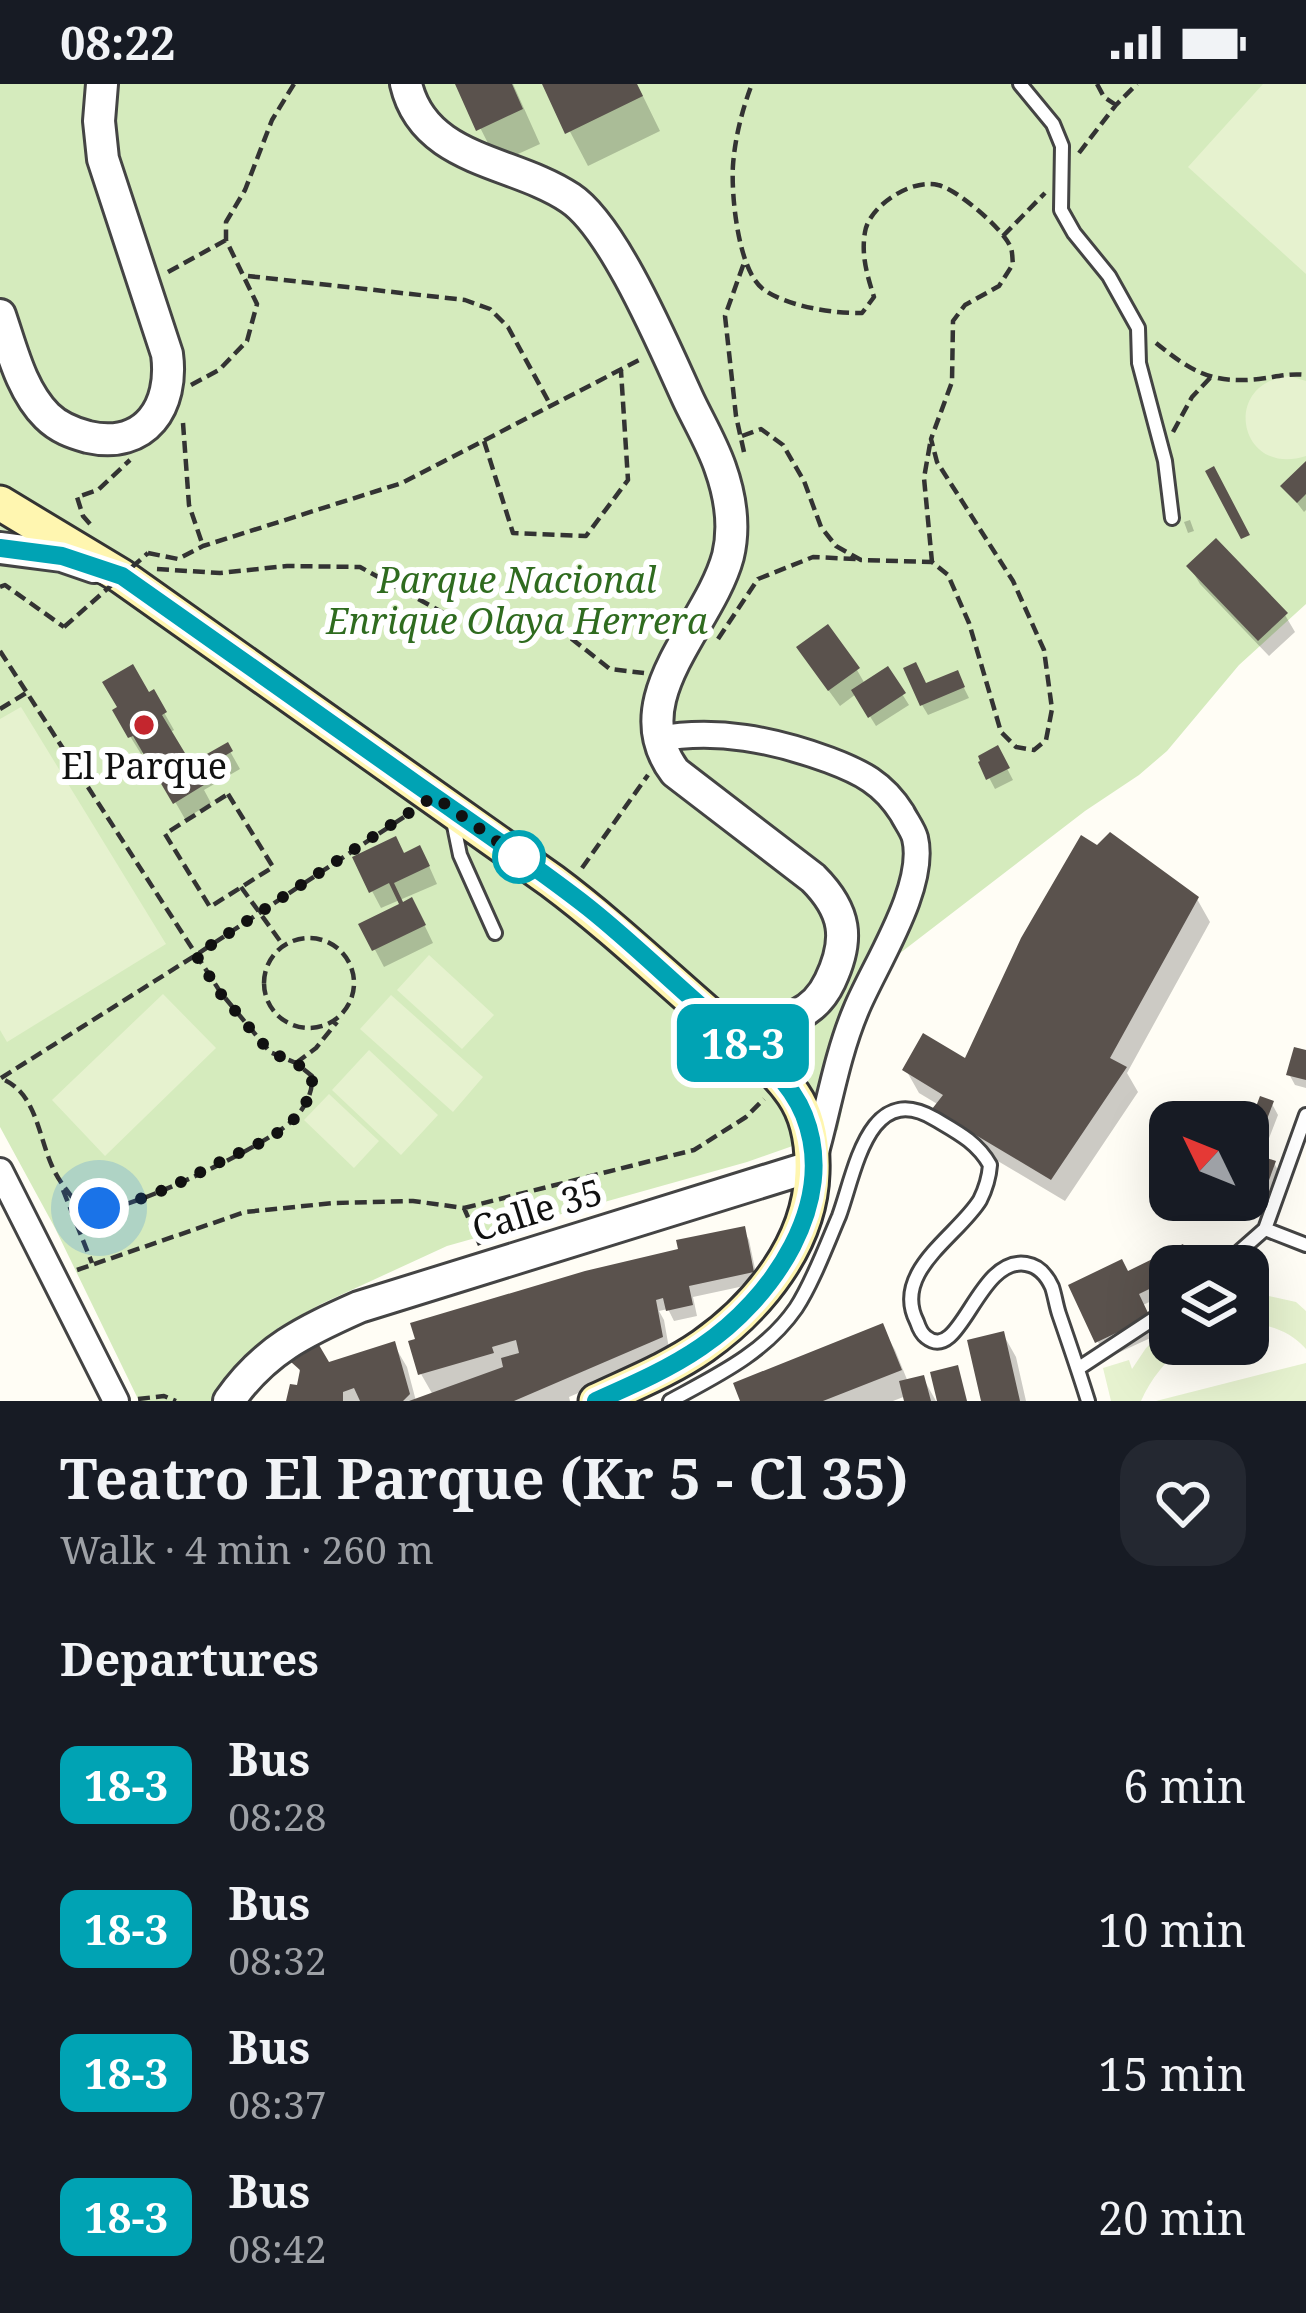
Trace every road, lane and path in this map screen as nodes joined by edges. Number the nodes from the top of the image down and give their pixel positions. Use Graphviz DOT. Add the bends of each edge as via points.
graph roads {
  1 [pos="102,84"];
  2 [pos="294,84"];
  3 [pos="406,84"];
  4 [pos="752,84"];
  5 [pos="1020,84"];
  6 [pos="1097,84"];
  7 [pos="1116,105"];
  8 [pos="226,240"];
  9 [pos="245,276"];
  10 [pos="143,285"];
  11 [pos="0,315"];
  12 [pos="1138,328"];
  13 [pos="664,348"];
  14 [pos="621,370"];
  15 [pos="1306,375"];
  16 [pos="1210,378"];
  17 [pos="173,406"];
  18 [pos="551,406"];
  19 [pos="742,436"];
  20 [pos="122,439"];
  21 [pos="931,439"];
  22 [pos="484,441"];
  23 [pos="1165,461"];
  24 [pos="0,503"];
  25 [pos="1172,518"];
  26 [pos="92,527"];
  27 [pos="203,546"];
  28 [pos="0,548"];
  29 [pos="861,560"];
  30 [pos="932,562"];
  31 [pos="121,564"];
  32 [pos="3,586"];
  33 [pos="710,646"];
  34 [pos="0,650"];
  35 [pos="673,664"];
  36 [pos="26,692"];
  37 [pos="0,709"];
  38 [pos="660,747"];
  39 [pos="442,802"];
  40 [pos="241,886"];
  41 [pos="566,891"];
  42 [pos="260,913"];
  43 [pos="495,933"];
  44 [pos="283,945"];
  45 [pos="196,955"];
  46 [pos="341,1018"];
  47 [pos="721,1025"];
  48 [pos="296,1063"];
  49 [pos="0,1078"];
  50 [pos="782,1081"];
  51 [pos="1306,1114"];
  52 [pos="812,1166"];
  53 [pos="0,1171"];
  54 [pos="61,1184"];
  55 [pos="464,1208"];
  56 [pos="1265,1229"];
  57 [pos="1247,1245"];
  58 [pos="1306,1245"];
  59 [pos="92,1263"];
  60 [pos="488,1265"];
  61 [pos="56,1281"];
  62 [pos="1149,1322"];
  63 [pos="1078,1369"];
  64 [pos="116,1401"];
  65 [pos="126,1401"];
  66 [pos="176,1401"];
  67 [pos="230,1401"];
  68 [pos="596,1401"];
  69 [pos="670,1401"];
  70 [pos="1088,1401"];
  1 -- 10 [label="street" via="103,159"];
  2 -- 8 [label="path" via="226,222"];
  3 -- 13 [label="street" via="420,118 450,146 575,201 607,236"];
  4 -- 21 [label="path" via="733,168 745,260 760,288 839,314 862,313 874,297 863,265 865,226 908,186 938,184 1010,244 1013,265 999,286 965,304 953,321 952,382"];
  5 -- 12 [label="lane" via="1062,146 1061,210"];
  6 -- 7 [label="path"];
  8 -- 9 [label="path"];
  8 -- 10 [label="path"];
  9 -- 17 [label="path" via="257,304 247,341 219,370 182,389"];
  9 -- 18 [label="path" via="490,309"];
  10 -- 17 [label="street"];
  11 -- 20 [label="street" via="19,369 50,420 69,432"];
  12 -- 16 [label="path"];
  12 -- 23 [label="lane"];
  13 -- 14 [label="path"];
  13 -- 35 [label="street" via="719,466 732,531 710,601"];
  14 -- 18 [label="path"];
  14 -- 22 [label="path" via="628,480 586,536 513,532"];
  15 -- 16 [label="path"];
  16 -- 23 [label="path" via="1178,419"];
  17 -- 20 [label="street"];
  17 -- 27 [label="path"];
  18 -- 22 [label="path"];
  19 -- 29 [label="path" via="761,429 783,445 821,527"];
  20 -- 26 [label="path" via="139,445 126,466 77,496"];
  21 -- 30 [label="path" via="924,478"];
  21 -- 30 [label="path" via="1044,650 1052,709 1046,740 1034,750 1016,748 1001,733 969,623 948,575"];
  22 -- 27 [label="path" via="403,483"];
  23 -- 25 [label="lane"];
  24 -- 31 [label="main road"];
  27 -- 32 [label="path, bridge" via="178,559 148,553 64,627"];
  28 -- 31 [label="street"];
  29 -- 30 [label="path"];
  29 -- 33 [label="path" via="812,557 758,579"];
  31 -- 35 [label="path" via="220,573 360,567 460,622 563,632 610,669 640,674"];
  31 -- 39 [label="main road"];
  34 -- 36 [label="path"];
  35 -- 38 [label="street" via="656,726"];
  36 -- 37 [label="path"];
  36 -- 45 [label="path"];
  38 -- 41 [label="path"];
  38 -- 47 [label="street" via="675,772 830,894 842,922 838,963 814,1004 774,1022"];
  38 -- 52 [label="street" via="700,733 808,752 863,773 895,803 915,838 909,892 846,1038"];
  39 -- 41 [label="main road"];
  39 -- 42 [label="path"];
  39 -- 43 [label="lane"];
  40 -- 40 [label="path" via="210,907 165,834 228,794 273,867"];
  40 -- 42 [label="path"];
  41 -- 47 [label="main road"];
  42 -- 44 [label="path"];
  42 -- 45 [label="path"];
  44 -- 46 [label="path" via="312,938 340,949 354,975"];
  44 -- 46 [label="path" via="264,984 274,1012 298,1028"];
  45 -- 48 [label="path" via="270,1052"];
  45 -- 49 [label="path"];
  46 -- 48 [label="path"];
  47 -- 50 [label="main road"];
  48 -- 54 [label="path" via="312,1076 311,1093 274,1135 122,1205 80,1206"];
  49 -- 54 [label="path" via="26,1096"];
  50 -- 52 [label="main road" via="804,1113"];
  50 -- 55 [label="path" via="746,1117 694,1150"];
  51 -- 56 [label="lane"];
  52 -- 60 [label="street, Calle 35"];
  52 -- 68 [label="main road" via="796,1240 761,1293 705,1345"];
  53 -- 61 [label="street"];
  54 -- 59 [label="path"];
  55 -- 59 [label="path" via="413,1201 245,1212"];
  55 -- 60 [label="path"];
  56 -- 57 [label="lane"];
  56 -- 58 [label="lane"];
  59 -- 61 [label="path"];
  60 -- 67 [label="street, Calle 35" via="359,1306 290,1340"];
  61 -- 64 [label="street"];
  62 -- 63 [label="lane"];
  63 -- 69 [label="lane" via="1051,1286 1027,1264 1011,1264 988,1280 946,1341 924,1336 911,1312 914,1283 978,1204 991,1165 974,1142 915,1107 883,1118 867,1134 796,1307 739,1364"];
  63 -- 70 [label="lane"];
  65 -- 66 [label="path"];
}
